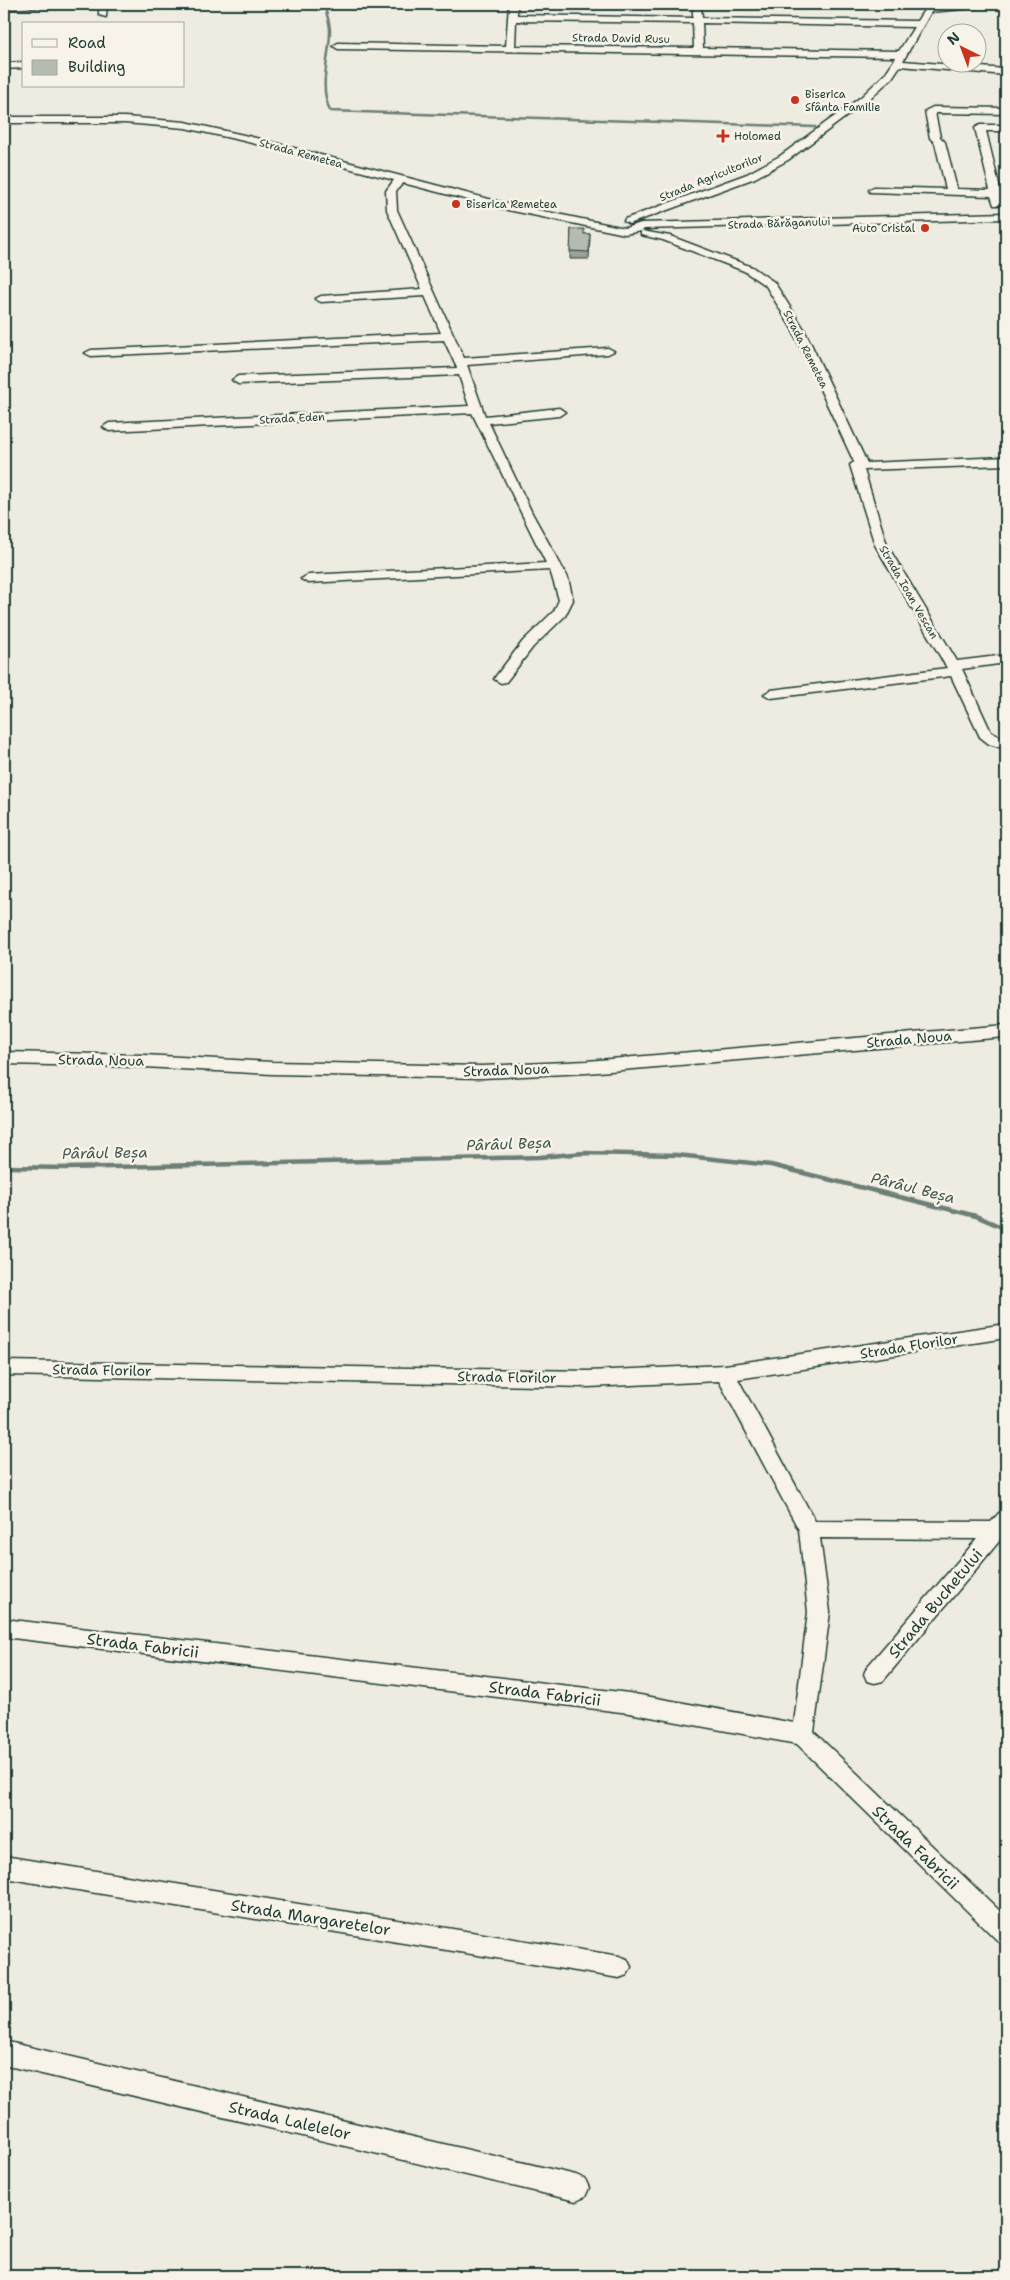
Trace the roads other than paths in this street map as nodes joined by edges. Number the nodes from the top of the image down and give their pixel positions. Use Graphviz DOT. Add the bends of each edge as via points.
graph roads {
  1 [pos="39,4"];
  2 [pos="103,4"];
  3 [pos="514,4"];
  4 [pos="697,4"];
  5 [pos="984,4"];
  6 [pos="4,6"];
  7 [pos="930,7"];
  8 [pos="103,14"];
  9 [pos="512,18"];
  10 [pos="698,21"];
  11 [pos="920,24"];
  12 [pos="338,46"];
  13 [pos="510,48"];
  14 [pos="699,51"];
  15 [pos="904,54"];
  16 [pos="899,63"];
  17 [pos="22,65"];
  18 [pos="4,66"];
  19 [pos="1005,75"];
  20 [pos="1006,111"];
  21 [pos="4,120"];
  22 [pos="1006,128"];
  23 [pos="983,138"];
  24 [pos="1006,138"];
  25 [pos="400,180"];
  26 [pos="874,190"];
  27 [pos="952,191"];
  28 [pos="996,193"];
  29 [pos="1004,216"];
  30 [pos="633,224"];
  31 [pos="429,292"];
  32 [pos="321,299"];
  33 [pos="448,336"];
  34 [pos="608,351"];
  35 [pos="91,353"];
  36 [pos="462,366"];
  37 [pos="238,380"];
  38 [pos="559,412"];
  39 [pos="479,415"];
  40 [pos="109,427"];
  41 [pos="1006,462"];
  42 [pos="862,465"];
  43 [pos="555,566"];
  44 [pos="308,579"];
  45 [pos="1006,659"];
  46 [pos="954,669"];
  47 [pos="501,679"];
  48 [pos="771,694"];
  49 [pos="1006,745"];
  50 [pos="1006,1030"];
  51 [pos="4,1058"];
  52 [pos="1006,1331"];
  53 [pos="4,1368"];
  54 [pos="725,1373"];
  55 [pos="1001,1525"];
  56 [pos="809,1530"];
  57 [pos="4,1628"];
  58 [pos="874,1674"];
  59 [pos="803,1735"];
  60 [pos="4,1867"];
  61 [pos="1006,1934"];
  62 [pos="619,1967"];
  63 [pos="4,2053"];
  64 [pos="576,2188"];
  1 -- 6 [label="street"];
  2 -- 8 [label="street"];
  3 -- 9 [label="street"];
  4 -- 10 [label="street"];
  5 -- 7 [label="street, Strada Agricultorilor"];
  7 -- 11 [label="street, Strada Agricultorilor"];
  9 -- 10 [label="street"];
  9 -- 13 [label="street"];
  10 -- 11 [label="street"];
  10 -- 14 [label="street"];
  11 -- 15 [label="street, Strada Agricultorilor"];
  12 -- 13 [label="street, Strada David Rusu"];
  13 -- 14 [label="street, Strada David Rusu"];
  14 -- 15 [label="street, Strada David Rusu"];
  15 -- 16 [label="street, Strada Agricultorilor"];
  16 -- 19 [label="street"];
  16 -- 30 [label="street, Strada Agricultorilor" via="864,99 774,165"];
  17 -- 18 [label="street"];
  20 -- 27 [label="street" via="930,111"];
  21 -- 25 [label="street, Strada Remetea" via="125,120 185,125"];
  22 -- 23 [label="street" via="980,128"];
  23 -- 24 [label="street"];
  23 -- 28 [label="street"];
  25 -- 30 [label="street, Strada Remetea" via="593,226"];
  25 -- 31 [label="street" via="391,191 392,210"];
  26 -- 27 [label="street"];
  27 -- 28 [label="street"];
  28 -- 29 [label="street"];
  29 -- 30 [label="street, Strada Bărăganului"];
  30 -- 42 [label="street, Strada Remetea" via="748,269 770,284 798,329"];
  31 -- 32 [label="street"];
  31 -- 33 [label="street"];
  33 -- 35 [label="street"];
  33 -- 36 [label="street"];
  34 -- 36 [label="street"];
  36 -- 37 [label="street"];
  36 -- 39 [label="street"];
  38 -- 39 [label="street, Strada Eden"];
  39 -- 40 [label="street, Strada Eden"];
  39 -- 43 [label="street"];
  41 -- 42 [label="street"];
  42 -- 46 [label="street, Strada Ioan Vescan" via="856,465 881,545"];
  43 -- 44 [label="street"];
  43 -- 47 [label="street" via="566,600 560,613 528,644"];
  45 -- 46 [label="street"];
  46 -- 48 [label="street"];
  46 -- 49 [label="street, Strada Ioan Vescan" via="985,734"];
  50 -- 51 [label="street, Strada Noua" via="586,1067 482,1072"];
  52 -- 54 [label="street, Strada Florilor"];
  53 -- 54 [label="street, Strada Florilor" via="588,1379"];
  54 -- 56 [label="street"];
  55 -- 56 [label="street, Strada Buchetului" via="944,1529"];
  55 -- 58 [label="street, Strada Buchetului"];
  56 -- 59 [label="street" via="819,1612"];
  57 -- 59 [label="street, Strada Fabricii" via="629,1703"];
  59 -- 61 [label="street, Strada Fabricii"];
  60 -- 62 [label="street, Strada Margaretelor"];
  63 -- 64 [label="street, Strada Lalelelor"];
}
